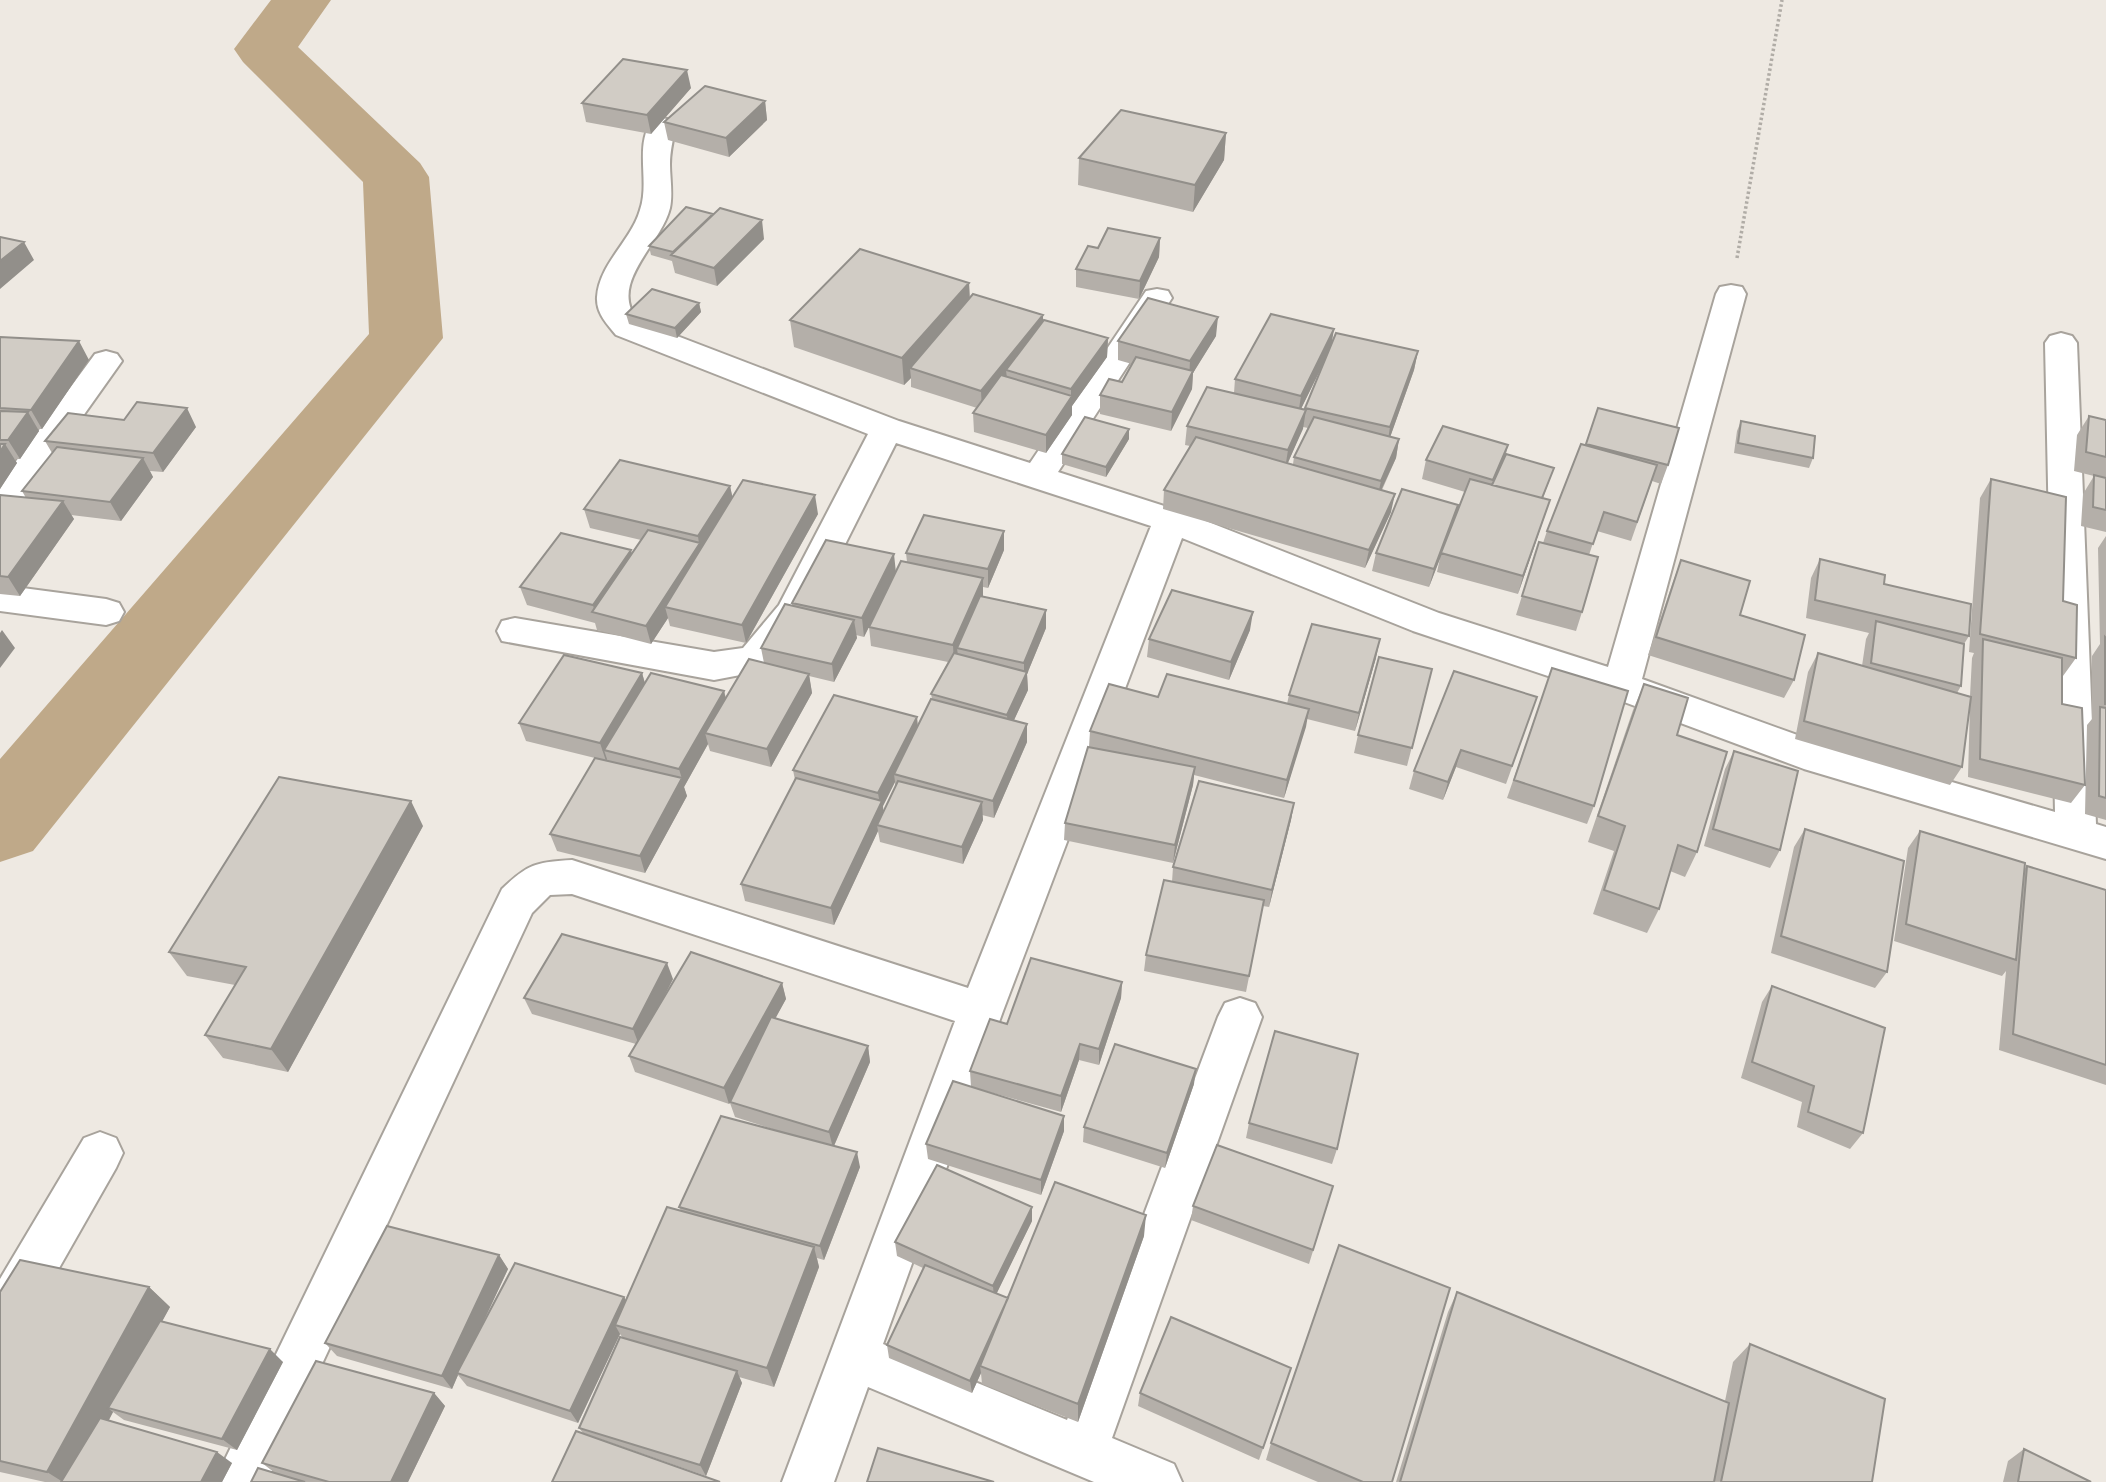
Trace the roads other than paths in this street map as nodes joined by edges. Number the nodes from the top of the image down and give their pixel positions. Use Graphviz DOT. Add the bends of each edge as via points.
graph roads {
  1 [pos="662,125"];
  2 [pos="1731,294"];
  3 [pos="1157,298"];
  4 [pos="2061,343"];
  5 [pos="106,361"];
  6 [pos="887,429"];
  7 [pos="1038,477"];
  8 [pos="0,508"];
  9 [pos="1171,520"];
  10 [pos="0,598"];
  11 [pos="106,612"];
  12 [pos="515,631"];
  13 [pos="1621,686"];
  14 [pos="2091,839"];
  15 [pos="981,1011"];
  16 [pos="1240,1017"];
  17 [pos="100,1153"];
  18 [pos="0,1325"];
  19 [pos="855,1357"];
  20 [pos="1082,1449"];
  21 [pos="240,1482"];
  22 [pos="808,1482"];
  23 [pos="1156,1482"];
  1 -- 6 [label="street" via="656,154 656,209 618,276 611,302 616,318 627,328"];
  2 -- 13 [label="street"];
  3 -- 7 [label="street"];
  4 -- 14 [label="street"];
  5 -- 8 [label="street"];
  6 -- 7 [label="street"];
  6 -- 12 [label="street" via="793,613 754,660 714,666"];
  7 -- 9 [label="street"];
  9 -- 13 [label="street" via="1426,622"];
  9 -- 15 [label="street"];
  10 -- 11 [label="street"];
  13 -- 14 [label="street" via="1818,758"];
  15 -- 19 [label="street"];
  15 -- 21 [label="street" via="572,877 540,879 517,901"];
  16 -- 20 [label="street"];
  17 -- 18 [label="street"];
  19 -- 20 [label="street"];
  19 -- 22 [label="street"];
  20 -- 23 [label="street"];
}
